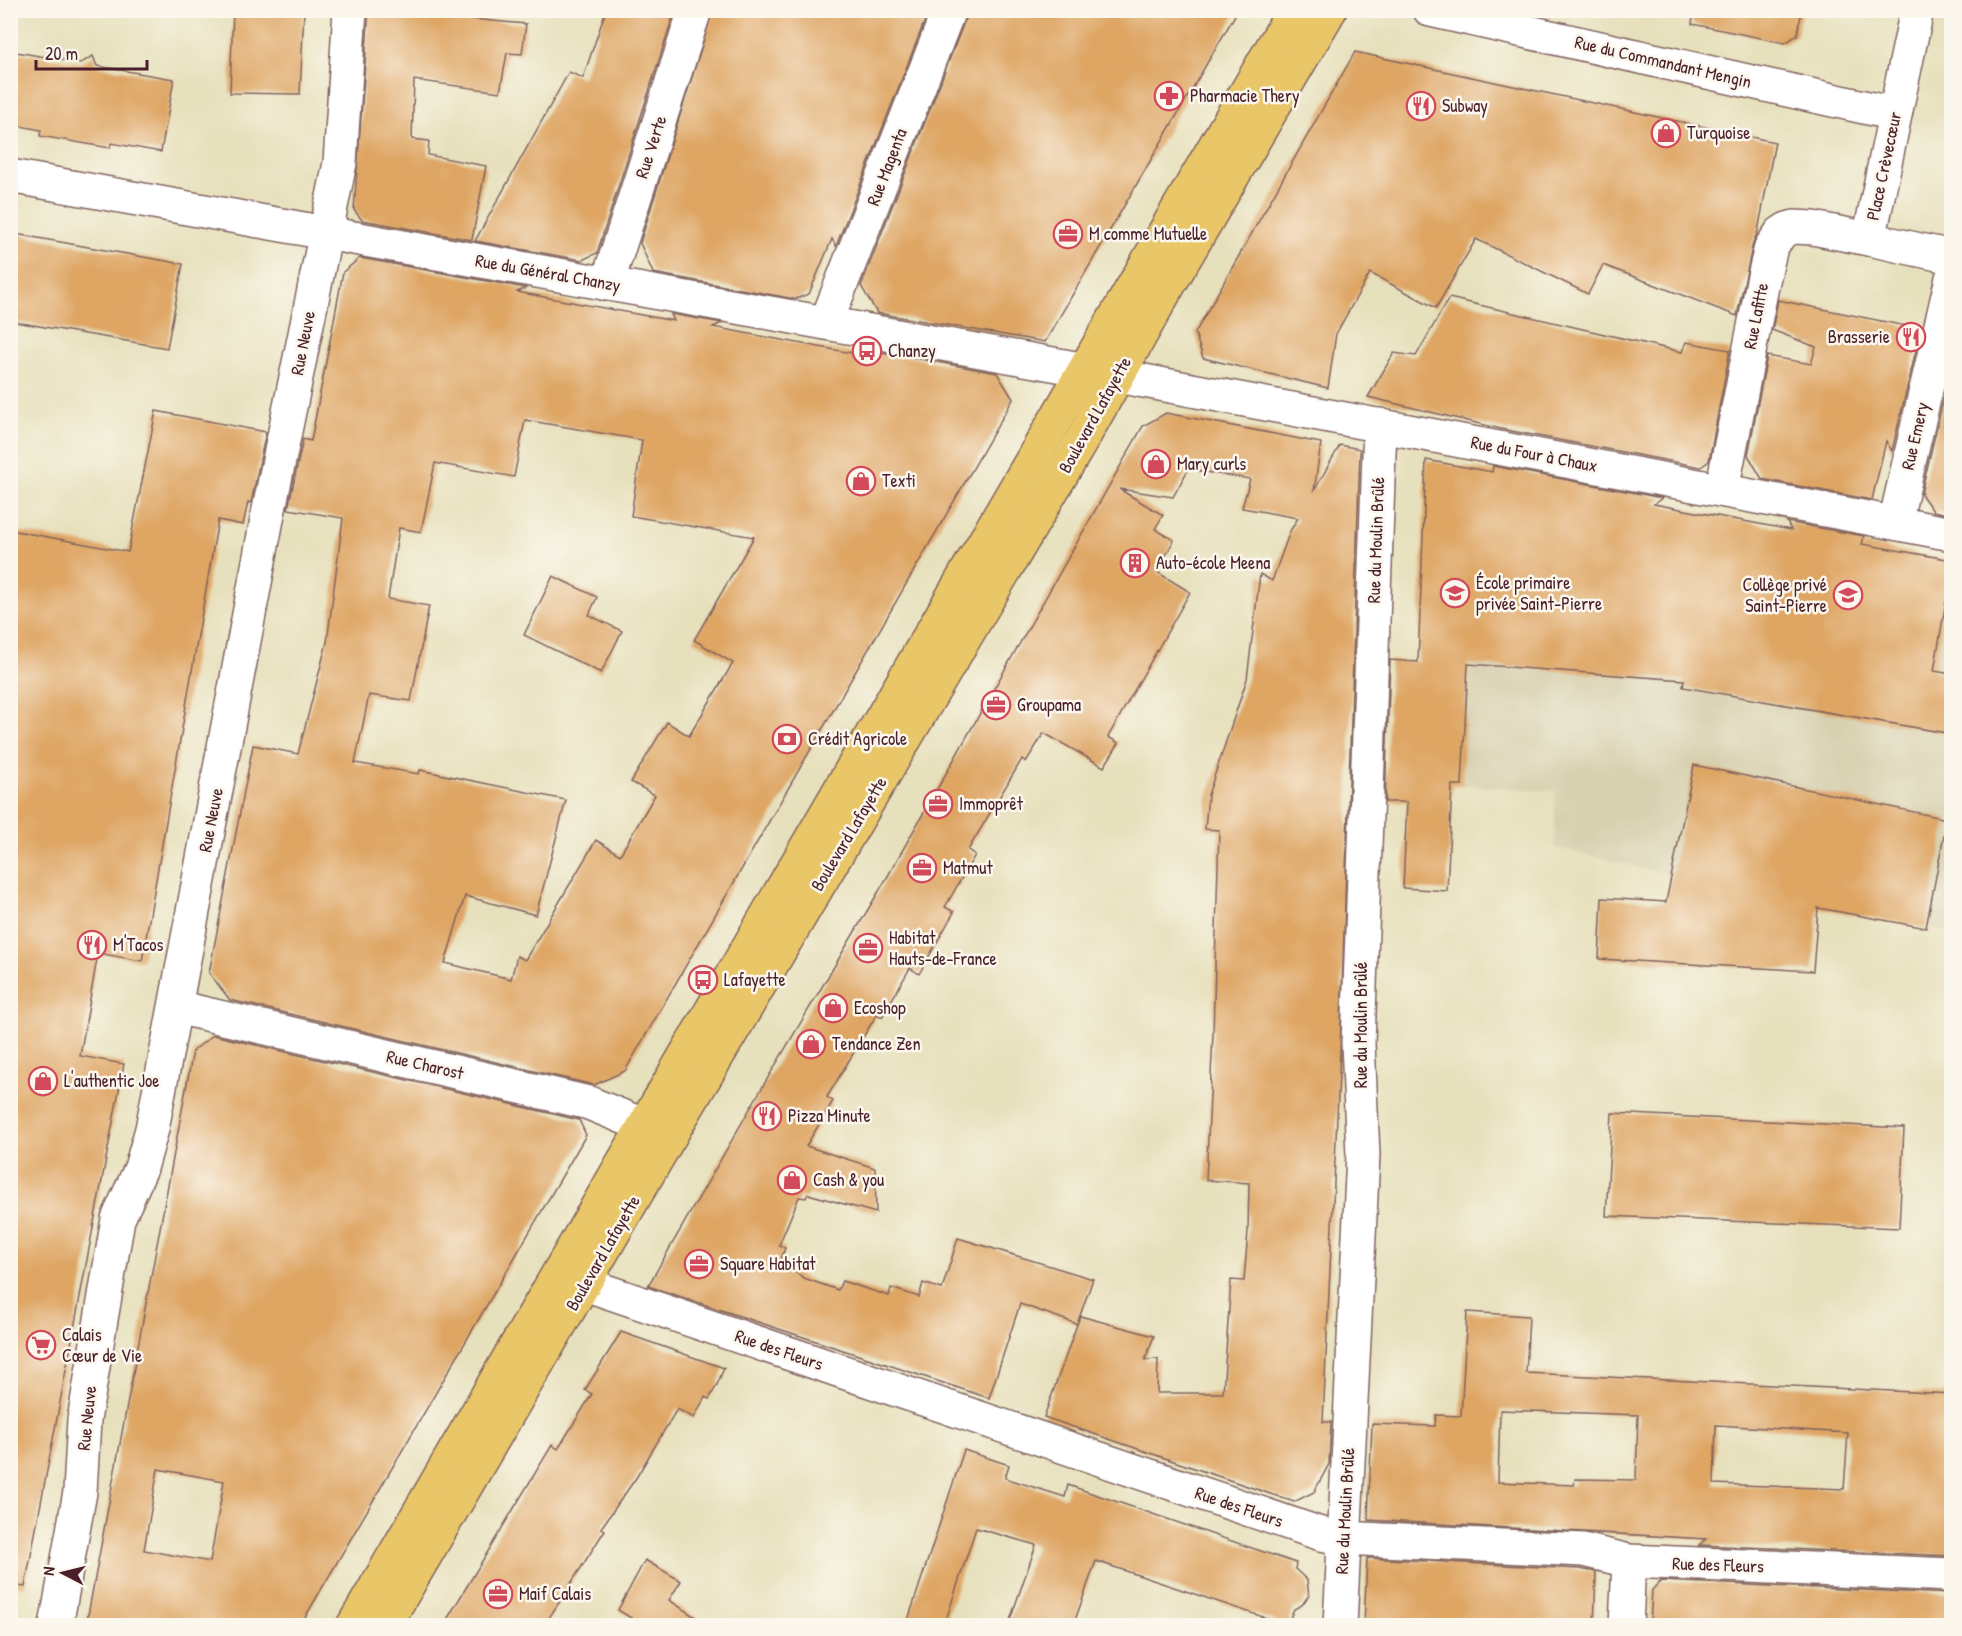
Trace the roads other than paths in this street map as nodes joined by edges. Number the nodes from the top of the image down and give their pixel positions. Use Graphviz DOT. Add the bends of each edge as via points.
graph roads {
  1 [pos="350,10"];
  2 [pos="695,10"];
  3 [pos="949,10"];
  4 [pos="1294,10"];
  5 [pos="1330,10"];
  6 [pos="1430,10"];
  7 [pos="1917,10"];
  8 [pos="1895,114"];
  9 [pos="10,176"];
  10 [pos="326,233"];
  11 [pos="1869,239"];
  12 [pos="1952,257"];
  13 [pos="1952,278"];
  14 [pos="608,284"];
  15 [pos="826,323"];
  16 [pos="1102,373"];
  17 [pos="1380,425"];
  18 [pos="1722,490"];
  19 [pos="1895,523"];
  20 [pos="1952,534"];
  21 [pos="176,1007"];
  22 [pos="657,1130"];
  23 [pos="571,1280"];
  24 [pos="1343,1538"];
  25 [pos="1629,1561"];
  26 [pos="1952,1575"];
  27 [pos="56,1626"];
  28 [pos="353,1626"];
  29 [pos="384,1626"];
  30 [pos="1340,1626"];
  31 [pos="1626,1626"];
  1 -- 10 [label="street, Rue Neuve" via="340,163"];
  2 -- 14 [label="street, Rue Verte"];
  3 -- 15 [label="street, Rue Magenta"];
  4 -- 16 [label="main road, Boulevard Lafayette"];
  5 -- 16 [label="main road, Boulevard Lafayette"];
  6 -- 8 [label="street, Rue du Commandant Mengin"];
  7 -- 8 [label="street, Place Crèvecœur"];
  8 -- 11 [label="street, Place Crèvecœur"];
  9 -- 10 [label="street, Rue du Général Chanzy"];
  10 -- 14 [label="street, Rue du Général Chanzy"];
  10 -- 21 [label="street, Rue Neuve" via="267,519"];
  11 -- 12 [label="street, Place Crèvecœur"];
  11 -- 18 [label="street, Rue Lafitte" via="1794,227 1781,233 1771,247"];
  13 -- 19 [label="street, Rue Emery"];
  14 -- 15 [label="street, Rue du Général Chanzy"];
  15 -- 16 [label="street, Rue du Général Chanzy"];
  16 -- 17 [label="street, Rue du Four à Chaux"];
  16 -- 22 [label="main road, Boulevard Lafayette" via="1083,438"];
  17 -- 18 [label="street, Rue du Four à Chaux"];
  17 -- 24 [label="street, Rue du Moulin Brûlé" via="1358,1043 1363,1155"];
  18 -- 19 [label="street, Rue du Four à Chaux"];
  19 -- 20 [label="street, Rue du Four à Chaux"];
  21 -- 22 [label="street, Rue Charost" via="589,1103"];
  21 -- 27 [label="street, Rue Neuve" via="152,1130 118,1219 84,1420 80,1492"];
  22 -- 23 [label="main road, Boulevard Lafayette"];
  23 -- 24 [label="street, Rue des Fleurs" via="1304,1530"];
  23 -- 28 [label="main road, Boulevard Lafayette"];
  23 -- 29 [label="main road, Boulevard Lafayette"];
  24 -- 25 [label="street, Rue des Fleurs" via="1583,1550"];
  24 -- 30 [label="street, Rue du Moulin Brûlé"];
  25 -- 26 [label="street, Rue des Fleurs"];
  25 -- 31 [label="street"];
}
